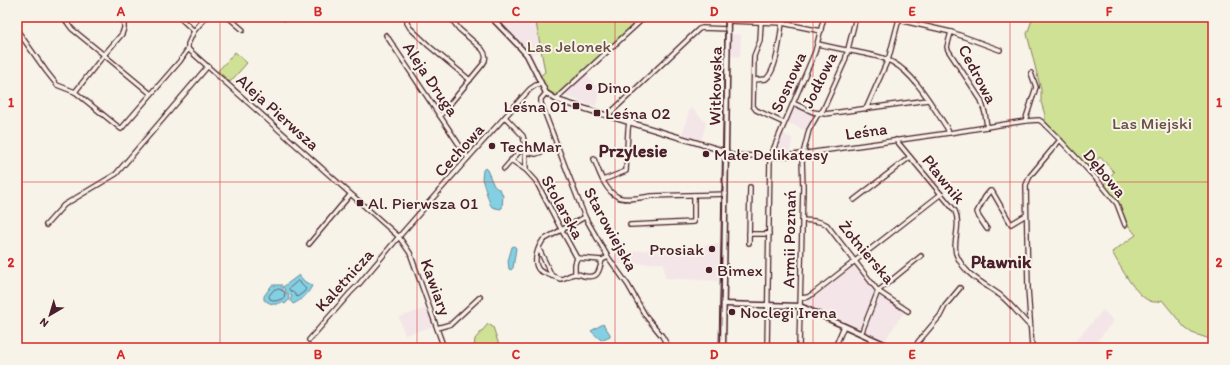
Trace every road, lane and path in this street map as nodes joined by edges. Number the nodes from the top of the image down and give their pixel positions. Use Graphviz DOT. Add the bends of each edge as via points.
graph roads {
  1 [pos="63,17"];
  2 [pos="124,17"];
  3 [pos="179,17"];
  4 [pos="206,17"];
  5 [pos="228,17"];
  6 [pos="407,17"];
  7 [pos="450,17"];
  8 [pos="490,17"];
  9 [pos="645,17"];
  10 [pos="824,17"];
  11 [pos="856,17"];
  12 [pos="897,18"];
  13 [pos="728,19"];
  14 [pos="761,22"];
  15 [pos="782,23"];
  16 [pos="728,29"];
  17 [pos="17,30"];
  18 [pos="243,30"];
  19 [pos="194,31"];
  20 [pos="821,31"];
  21 [pos="951,32"];
  22 [pos="386,35"];
  23 [pos="818,44"];
  24 [pos="188,48"];
  25 [pos="848,50"];
  26 [pos="1000,50"];
  27 [pos="104,55"];
  28 [pos="888,60"];
  29 [pos="208,66"];
  30 [pos="1031,72"];
  31 [pos="470,80"];
  32 [pos="754,80"];
  33 [pos="541,84"];
  34 [pos="75,92"];
  35 [pos="546,93"];
  36 [pos="151,94"];
  37 [pos="557,100"];
  38 [pos="928,100"];
  39 [pos="793,103"];
  40 [pos="866,109"];
  41 [pos="820,114"];
  42 [pos="440,116"];
  43 [pos="607,116"];
  44 [pos="505,117"];
  45 [pos="1025,121"];
  46 [pos="629,122"];
  47 [pos="1042,122"];
  48 [pos="784,123"];
  49 [pos="987,127"];
  50 [pos="948,133"];
  51 [pos="896,140"];
  52 [pos="1060,140"];
  53 [pos="525,145"];
  54 [pos="557,146"];
  55 [pos="525,152"];
  56 [pos="727,152"];
  57 [pos="803,154"];
  58 [pos="770,157"];
  59 [pos="910,157"];
  60 [pos="468,158"];
  61 [pos="594,159"];
  62 [pos="511,160"];
  63 [pos="504,169"];
  64 [pos="526,170"];
  65 [pos="603,180"];
  66 [pos="750,187"];
  67 [pos="726,194"];
  68 [pos="941,194"];
  69 [pos="350,195"];
  70 [pos="694,195"];
  71 [pos="854,200"];
  72 [pos="1026,215"];
  73 [pos="586,217"];
  74 [pos="802,220"];
  75 [pos="46,225"];
  76 [pos="630,225"];
  77 [pos="1125,225"];
  78 [pos="987,229"];
  79 [pos="561,230"];
  80 [pos="749,234"];
  81 [pos="769,234"];
  82 [pos="399,237"];
  83 [pos="749,243"];
  84 [pos="308,244"];
  85 [pos="539,249"];
  86 [pos="921,256"];
  87 [pos="608,257"];
  88 [pos="577,258"];
  89 [pos="602,260"];
  90 [pos="855,260"];
  91 [pos="574,274"];
  92 [pos="552,276"];
  93 [pos="960,288"];
  94 [pos="878,291"];
  95 [pos="480,297"];
  96 [pos="801,298"];
  97 [pos="724,304"];
  98 [pos="768,305"];
  99 [pos="800,306"];
  100 [pos="908,311"];
  101 [pos="844,326"];
  102 [pos="1030,326"];
  103 [pos="437,328"];
  104 [pos="861,334"];
  105 [pos="872,339"];
  106 [pos="309,340"];
  107 [pos="444,348"];
  108 [pos="669,348"];
  109 [pos="723,348"];
  110 [pos="767,348"];
  111 [pos="799,348"];
  112 [pos="836,348"];
  113 [pos="868,348"];
  114 [pos="893,348"];
  115 [pos="915,348"];
  116 [pos="1032,348"];
  1 -- 27 [label="street"];
  2 -- 27 [label="street" via="122,34"];
  3 -- 19 [label="street"];
  4 -- 19 [label="street"];
  5 -- 18 [label="street"];
  6 -- 31 [label="street" via="410,28"];
  7 -- 31 [label="street" via="486,55 485,62"];
  8 -- 33 [label="street, Leśna" via="518,44"];
  9 -- 37 [label="street"];
  10 -- 20 [label="street, Sosnowa"];
  11 -- 25 [label="street, Jodłowa"];
  12 -- 21 [label="street"];
  12 -- 28 [label="street"];
  13 -- 14 [label="street"];
  13 -- 16 [label="street, Witkowska"];
  14 -- 15 [label="street"];
  14 -- 32 [label="street" via="760,41 754,56"];
  15 -- 20 [label="street"];
  15 -- 32 [label="street" via="771,74 766,79"];
  16 -- 43 [label="street" via="699,29"];
  16 -- 56 [label="street, Witkowska"];
  17 -- 34 [label="street" via="57,85"];
  19 -- 24 [label="street"];
  20 -- 23 [label="street, Sosnowa"];
  21 -- 26 [label="street"];
  21 -- 49 [label="street, Cedrowa" via="948,50 980,100"];
  22 -- 42 [label="street, Aleja Druga"];
  23 -- 25 [label="street"];
  23 -- 39 [label="street, Sosnowa"];
  24 -- 29 [label="street, Aleja Pierwsza"];
  24 -- 36 [label="street"];
  25 -- 28 [label="street"];
  25 -- 41 [label="street, Jodłowa"];
  27 -- 34 [label="street"];
  27 -- 36 [label="street"];
  28 -- 38 [label="street" via="911,77"];
  28 -- 40 [label="street"];
  29 -- 69 [label="street, Aleja Pierwsza"];
  29 -- 75 [label="street" via="116,174 64,205"];
  30 -- 45 [label="street" via="1036,87"];
  31 -- 42 [label="street"];
  32 -- 48 [label="street" via="754,109"];
  33 -- 35 [label="street, Leśna"];
  33 -- 44 [label="street, Cechowa" via="532,87"];
  34 -- 36 [label="street" via="121,129"];
  35 -- 37 [label="street, Leśna"];
  35 -- 54 [label="street, Starowiejska" via="541,103"];
  37 -- 43 [label="street, Leśna"];
  38 -- 40 [label="street"];
  38 -- 50 [label="street"];
  39 -- 41 [label="street"];
  39 -- 48 [label="street, Sosnowa"];
  40 -- 41 [label="street"];
  41 -- 57 [label="street, Jodłowa" via="809,130"];
  42 -- 60 [label="street, Aleja Druga"];
  43 -- 46 [label="street, Leśna"];
  44 -- 53 [label="street, Stolarska" via="521,132"];
  44 -- 60 [label="street, Cechowa"];
  45 -- 47 [label="street, Leśna"];
  45 -- 49 [label="street, Leśna"];
  46 -- 56 [label="street, Leśna"];
  46 -- 65 [label="street" via="626,171"];
  47 -- 52 [label="street, Dębowa"];
  48 -- 58 [label="street, Sosnowa"];
  49 -- 50 [label="street, Leśna"];
  50 -- 51 [label="street, Leśna"];
  51 -- 57 [label="street, Leśna"];
  51 -- 59 [label="street, Pławnik"];
  52 -- 72 [label="street" via="1028,180"];
  52 -- 77 [label="street, Dębowa" via="1117,204"];
  53 -- 55 [label="street, Stolarska"];
  53 -- 62 [label="street"];
  54 -- 55 [label="street, Stolarska" via="536,154"];
  54 -- 73 [label="street, Starowiejska"];
  55 -- 64 [label="street, Stolarska"];
  56 -- 58 [label="street, Leśna"];
  56 -- 67 [label="street, Witkowska"];
  57 -- 58 [label="street, Leśna"];
  57 -- 74 [label="street, Armii Poznań"];
  58 -- 81 [label="street"];
  59 -- 68 [label="street, Pławnik"];
  59 -- 71 [label="street"];
  60 -- 82 [label="street, Cechowa"];
  61 -- 65 [label="street"];
  62 -- 63 [label="street"];
  62 -- 64 [label="street"];
  64 -- 79 [label="street, Stolarska" via="536,181"];
  65 -- 70 [label="street" via="613,193 621,198"];
  66 -- 80 [label="street"];
  67 -- 70 [label="street"];
  67 -- 97 [label="street, Witkowska"];
  68 -- 90 [label="street"];
  68 -- 102 [label="street, Pławnik" via="957,216 958,258 973,277 1000,295"];
  69 -- 82 [label="street, Aleja Pierwsza"];
  69 -- 84 [label="street"];
  70 -- 76 [label="street" via="694,222"];
  72 -- 78 [label="street" via="1011,224 990,191 977,212"];
  72 -- 102 [label="street"];
  73 -- 79 [label="street"];
  73 -- 87 [label="street, Starowiejska"];
  74 -- 90 [label="street, Żołnierska" via="827,224"];
  74 -- 96 [label="street, Armii Poznań"];
  79 -- 85 [label="street" via="543,240"];
  79 -- 88 [label="street, Stolarska"];
  80 -- 81 [label="street"];
  80 -- 83 [label="street"];
  81 -- 98 [label="street"];
  82 -- 103 [label="street, Kawiary" via="410,253"];
  82 -- 106 [label="street, Kaletnicza"];
  85 -- 92 [label="street"];
  85 -- 92 [label="street" via="536,258 538,268"];
  86 -- 94 [label="street"];
  87 -- 89 [label="street"];
  87 -- 108 [label="street, Starowiejska"];
  88 -- 89 [label="street"];
  88 -- 91 [label="street, Stolarska"];
  89 -- 91 [label="street" via="595,276"];
  90 -- 94 [label="street, Żołnierska"];
  90 -- 96 [label="street" via="808,297"];
  91 -- 92 [label="street" via="562,279"];
  93 -- 115 [label="street"];
  94 -- 100 [label="street, Żołnierska"];
  94 -- 104 [label="street"];
  95 -- 103 [label="street" via="451,324"];
  96 -- 99 [label="street, Armii Poznań"];
  97 -- 98 [label="street"];
  97 -- 109 [label="street, Witkowska"];
  98 -- 99 [label="street"];
  98 -- 110 [label="street"];
  99 -- 101 [label="street"];
  99 -- 111 [label="street, Armii Poznań"];
  101 -- 104 [label="street"];
  101 -- 112 [label="street"];
  102 -- 116 [label="street"];
  103 -- 107 [label="street, Kawiary"];
  104 -- 105 [label="street"];
  105 -- 113 [label="street"];
  105 -- 114 [label="street"];
}
